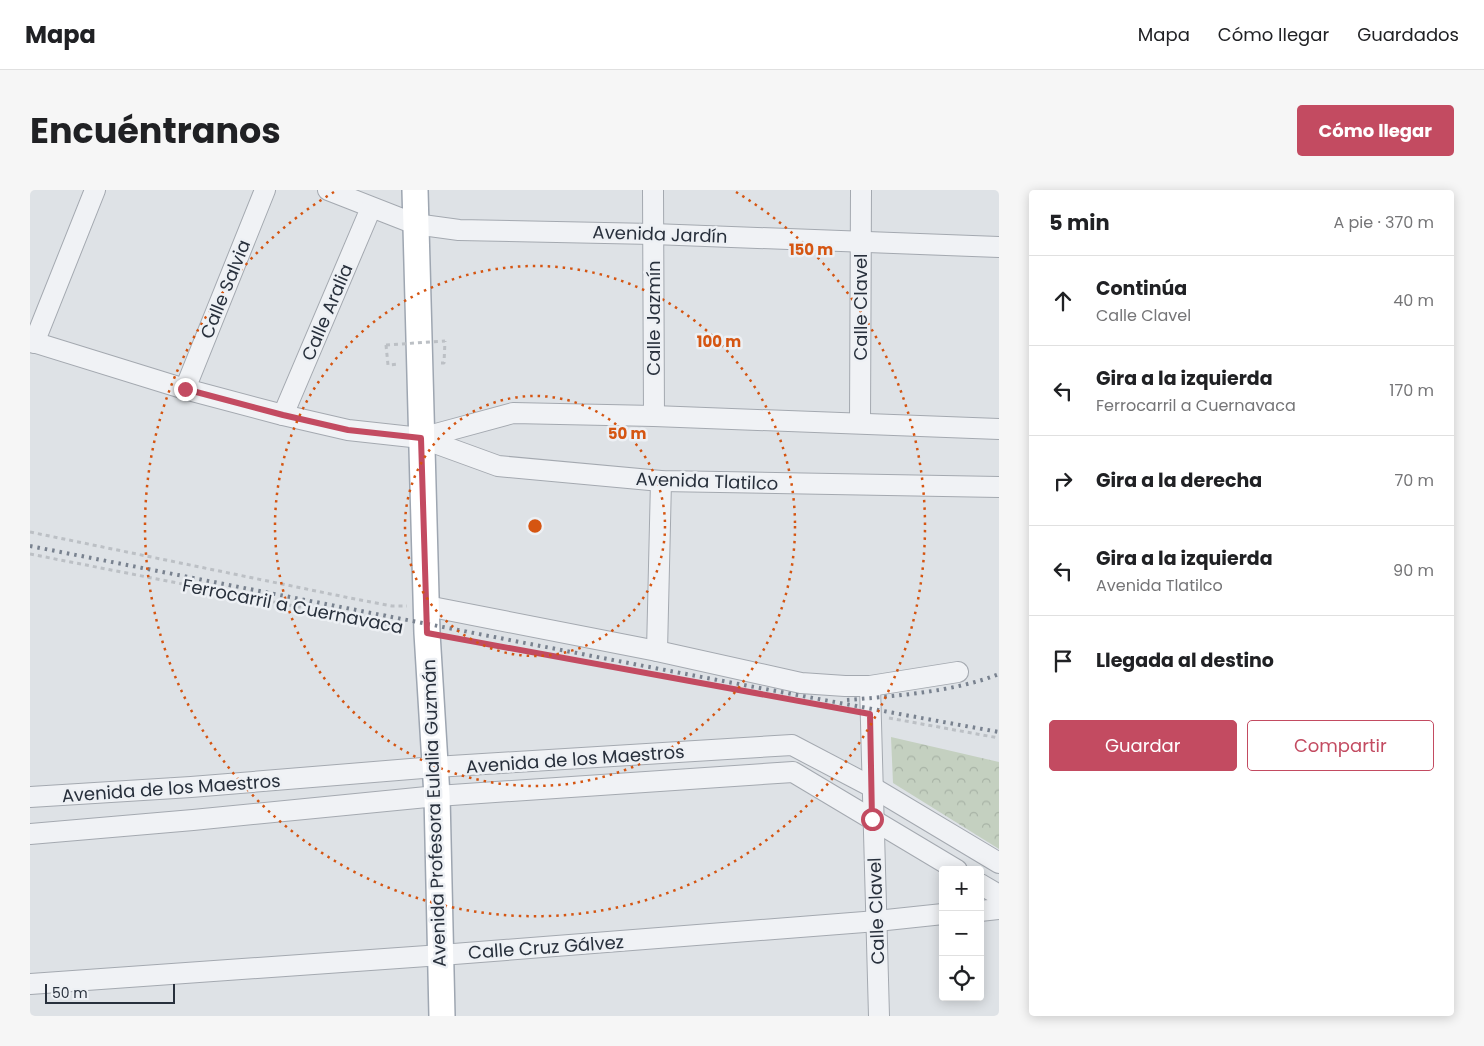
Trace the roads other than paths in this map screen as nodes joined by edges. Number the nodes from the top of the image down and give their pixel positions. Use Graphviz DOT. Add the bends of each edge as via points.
graph roads {
  1 [pos="95,190"];
  2 [pos="266,190"];
  3 [pos="328,190"];
  4 [pos="415,190"];
  5 [pos="653,190"];
  6 [pos="861,190"];
  7 [pos="372,208"];
  8 [pos="415,224"];
  9 [pos="653,234"];
  10 [pos="861,241"];
  11 [pos="999,247"];
  12 [pos="32,342"];
  13 [pos="185,389"];
  14 [pos="283,415"];
  15 [pos="654,416"];
  16 [pos="860,423"];
  17 [pos="999,429"];
  18 [pos="421,438"];
  19 [pos="661,482"];
  20 [pos="999,487"];
  21 [pos="427,606"];
  22 [pos="657,651"];
  23 [pos="958,672"];
  24 [pos="870,686"];
  25 [pos="435,767"];
  26 [pos="191,787"];
  27 [pos="872,787"];
  28 [pos="437,796"];
  29 [pos="30,797"];
  30 [pos="872,819"];
  31 [pos="193,820"];
  32 [pos="30,834"];
  33 [pos="999,863"];
  34 [pos="950,866"];
  35 [pos="984,886"];
  36 [pos="999,895"];
  37 [pos="999,909"];
  38 [pos="984,910"];
  39 [pos="939,914"];
  40 [pos="877,921"];
  41 [pos="441,955"];
  42 [pos="30,984"];
  43 [pos="442,1016"];
  44 [pos="879,1016"];
  1 -- 12 [label="street"];
  2 -- 13 [label="street, Calle Salvia"];
  3 -- 7 [label="street, Avenida Jardín"];
  4 -- 8 [label="main road, Avenida Profesora Eulalia Guzmán"];
  5 -- 9 [label="street, Calle Jazmín"];
  6 -- 10 [label="street, Calle Clavel"];
  7 -- 8 [label="street, Avenida Jardín"];
  7 -- 14 [label="street, Calle Aralia"];
  8 -- 9 [label="street, Avenida Jardín" via="459,230"];
  8 -- 18 [label="main road, Avenida Profesora Eulalia Guzmán"];
  9 -- 10 [label="street, Avenida Jardín"];
  9 -- 15 [label="street, Calle Jazmín"];
  10 -- 11 [label="street, Avenida Jardín"];
  10 -- 16 [label="street, Calle Clavel"];
  12 -- 13 [label="street, Avenida Tlatilco"];
  13 -- 14 [label="street, Avenida Tlatilco"];
  14 -- 18 [label="street, Avenida Tlatilco" via="348,430"];
  15 -- 16 [label="street, Avenida Tlatilco"];
  15 -- 18 [label="street, Avenida Tlatilco" via="514,412"];
  16 -- 17 [label="street, Avenida Tlatilco"];
  18 -- 19 [label="street, Avenida Tlatilco" via="498,466"];
  18 -- 21 [label="main road, Avenida Profesora Eulalia Guzmán"];
  19 -- 20 [label="street, Avenida Tlatilco"];
  19 -- 22 [label="street"];
  21 -- 22 [label="street"];
  21 -- 25 [label="main road, Avenida Profesora Eulalia Guzmán"];
  22 -- 24 [label="street" via="801,683"];
  23 -- 24 [label="street"];
  24 -- 27 [label="street, Calle Clavel"];
  25 -- 26 [label="street, Avenida de los Maestros"];
  25 -- 27 [label="street, Avenida de los Maestros" via="792,745"];
  25 -- 28 [label="main road, Avenida Profesora Eulalia Guzmán"];
  26 -- 29 [label="street, Avenida de los Maestros"];
  26 -- 31 [label="street"];
  27 -- 30 [label="street, Calle Clavel"];
  27 -- 33 [label="street, Avenida de los Maestros"];
  28 -- 30 [label="street, Avenida de los Maestros" via="793,772"];
  28 -- 31 [label="street, Avenida de los Maestros"];
  28 -- 41 [label="main road, Avenida Profesora Eulalia Guzmán"];
  30 -- 34 [label="street, Avenida de los Maestros"];
  30 -- 40 [label="street, Calle Clavel"];
  31 -- 32 [label="street, Avenida de los Maestros"];
  35 -- 36 [label="street"];
  37 -- 38 [label="street"];
  39 -- 40 [label="street, Calle Cruz Gálvez"];
  40 -- 41 [label="street, Calle Cruz Gálvez"];
  40 -- 44 [label="street, Calle Clavel"];
  41 -- 42 [label="street, Calle Cruz Gálvez"];
  41 -- 43 [label="main road, Avenida Profesora Eulalia Guzmán"];
}
